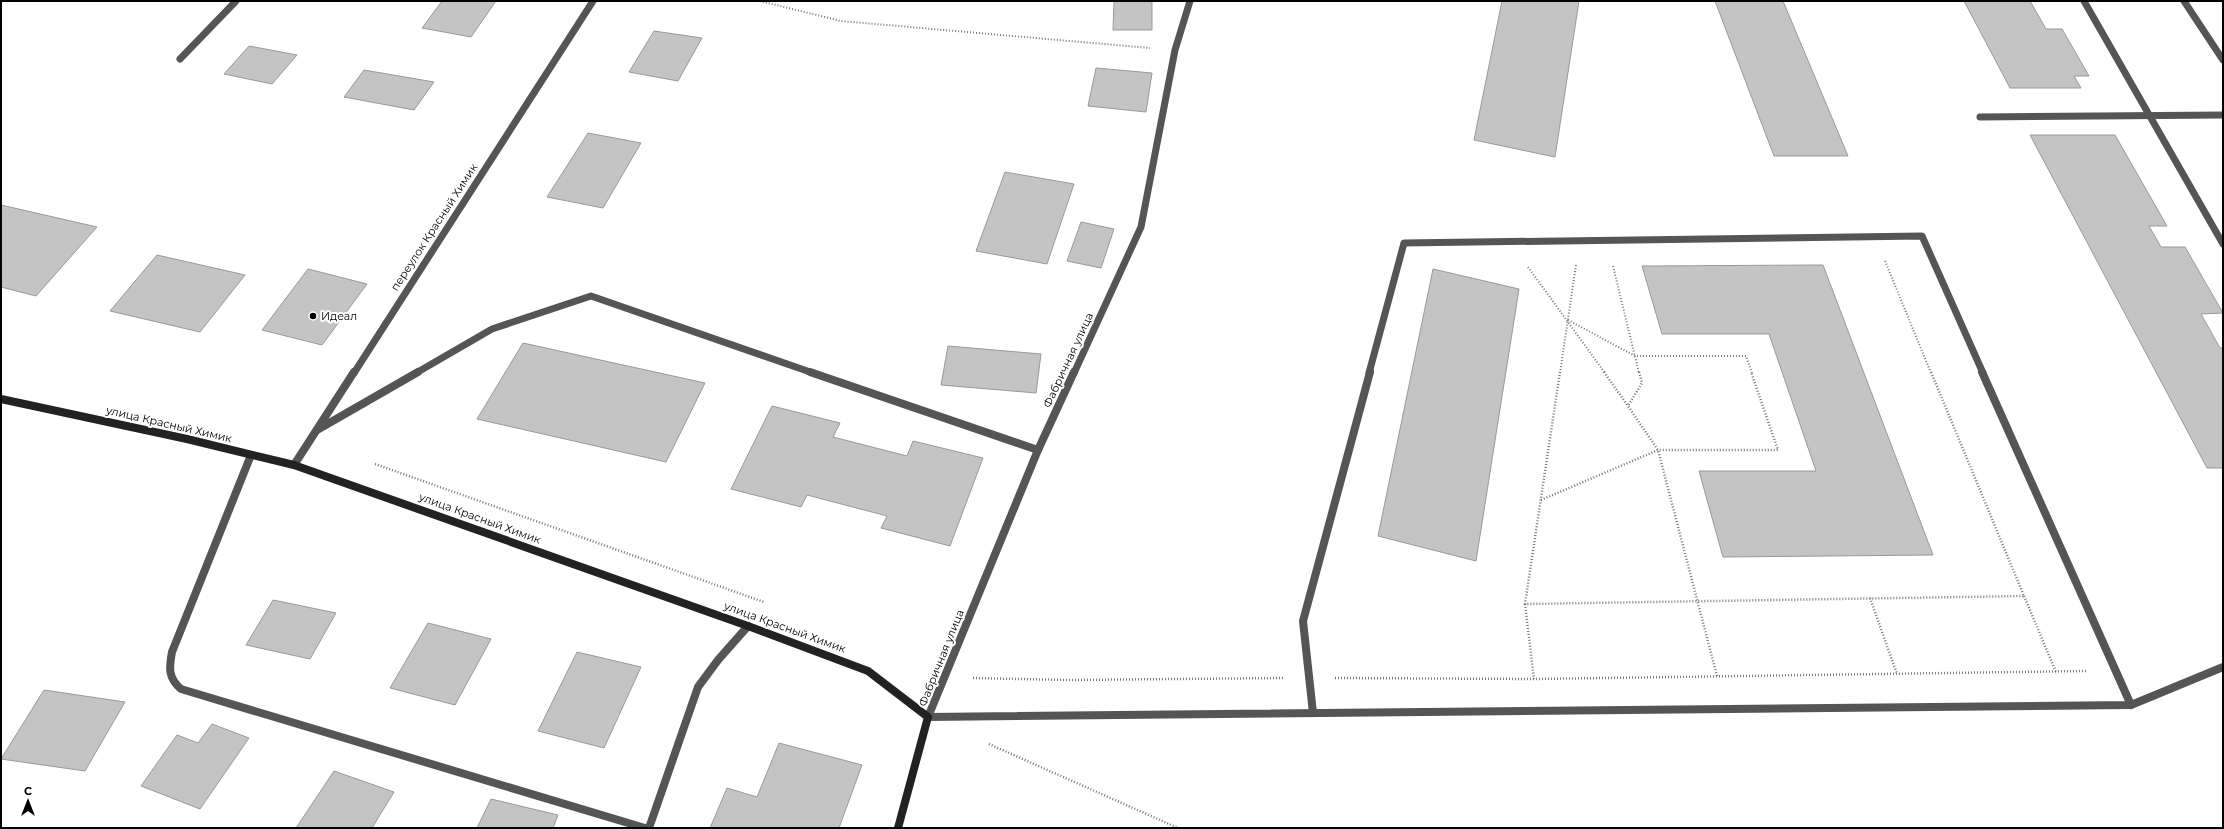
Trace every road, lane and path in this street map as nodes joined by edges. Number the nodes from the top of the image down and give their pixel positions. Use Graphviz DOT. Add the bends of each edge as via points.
graph roads {
  1 [pos="236,1"];
  2 [pos="593,1"];
  3 [pos="760,1"];
  4 [pos="1190,1"];
  5 [pos="2084,1"];
  6 [pos="2184,1"];
  7 [pos="1174,50"];
  8 [pos="180,59"];
  9 [pos="2223,60"];
  10 [pos="2149,115"];
  11 [pos="2223,115"];
  12 [pos="1980,117"];
  13 [pos="1875,237"];
  14 [pos="1606,240"];
  15 [pos="1580,241"];
  16 [pos="1508,242"];
  17 [pos="2223,244"];
  18 [pos="1568,320"];
  19 [pos="1635,356"];
  20 [pos="1,399"];
  21 [pos="1628,406"];
  22 [pos="316,430"];
  23 [pos="1038,450"];
  24 [pos="1658,450"];
  25 [pos="251,455"];
  26 [pos="294,465"];
  27 [pos="1541,500"];
  28 [pos="2024,596"];
  29 [pos="1870,598"];
  30 [pos="1696,601"];
  31 [pos="1526,604"];
  32 [pos="748,626"];
  33 [pos="2223,666"];
  34 [pos="2114,669"];
  35 [pos="2056,672"];
  36 [pos="1897,674"];
  37 [pos="1717,676"];
  38 [pos="970,678"];
  39 [pos="1309,678"];
  40 [pos="1534,679"];
  41 [pos="2131,706"];
  42 [pos="1313,713"];
  43 [pos="928,717"];
  44 [pos="986,742"];
  45 [pos="645,828"];
  46 [pos="649,828"];
  47 [pos="898,828"];
  48 [pos="1178,828"];
  1 -- 8 [label="street"];
  2 -- 22 [label="street, переулок Красный Химик"];
  3 -- 7 [label="path" via="841,20"];
  4 -- 7 [label="street, Фабричная улица"];
  5 -- 10 [label="street"];
  6 -- 9 [label="street"];
  7 -- 23 [label="street, Фабричная улица" via="1141,228"];
  10 -- 11 [label="street"];
  10 -- 12 [label="street"];
  10 -- 17 [label="street"];
  13 -- 14 [label="street"];
  13 -- 28 [label="path"];
  13 -- 34 [label="street" via="1922,236"];
  14 -- 15 [label="street"];
  14 -- 19 [label="path"];
  15 -- 16 [label="street"];
  15 -- 18 [label="path"];
  16 -- 18 [label="path"];
  16 -- 39 [label="street" via="1404,243 1303,621"];
  18 -- 19 [label="path"];
  18 -- 21 [label="path"];
  18 -- 27 [label="path"];
  19 -- 21 [label="path" via="1642,383"];
  19 -- 24 [label="path" via="1746,356 1778,450"];
  20 -- 25 [label="street, улица Красный Химик"];
  21 -- 24 [label="path"];
  22 -- 23 [label="street" via="492,329 591,296"];
  22 -- 26 [label="street, переулок Красный Химик"];
  23 -- 43 [label="street, Фабричная улица"];
  24 -- 27 [label="path"];
  24 -- 30 [label="path"];
  25 -- 26 [label="street, улица Красный Химик"];
  25 -- 45 [label="street" via="172,652 169,668 173,684 181,689"];
  26 -- 32 [label="street, улица Красный Химик"];
  27 -- 31 [label="path"];
  28 -- 29 [label="path"];
  28 -- 35 [label="path"];
  29 -- 30 [label="path"];
  29 -- 36 [label="path"];
  30 -- 31 [label="path"];
  30 -- 37 [label="path"];
  31 -- 40 [label="path"];
  32 -- 43 [label="street, улица Красный Химик" via="868,671"];
  32 -- 46 [label="street" via="698,687"];
  33 -- 41 [label="street"];
  34 -- 35 [label="path"];
  34 -- 41 [label="street"];
  35 -- 36 [label="path"];
  36 -- 37 [label="path"];
  37 -- 40 [label="path"];
  38 -- 39 [label="path"];
  39 -- 40 [label="path"];
  39 -- 42 [label="street"];
  41 -- 42 [label="street"];
  42 -- 43 [label="street"];
  43 -- 47 [label="street"];
  44 -- 48 [label="path"];
}
